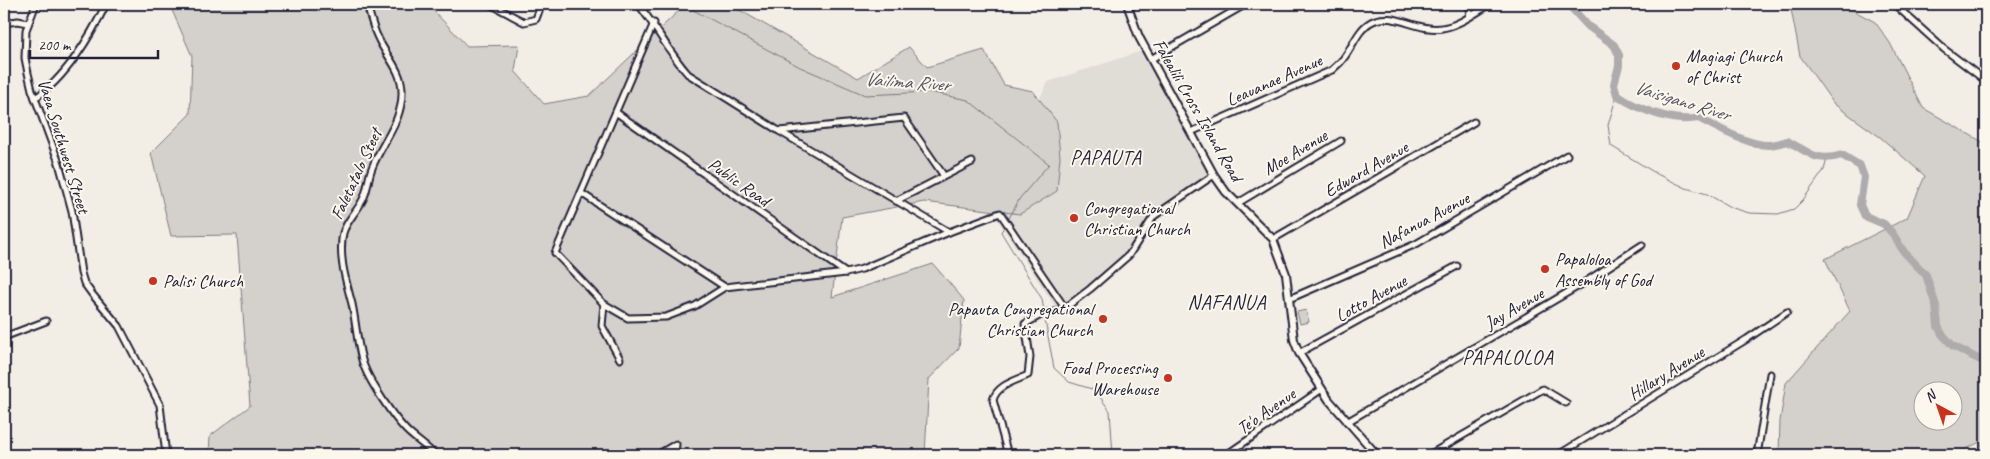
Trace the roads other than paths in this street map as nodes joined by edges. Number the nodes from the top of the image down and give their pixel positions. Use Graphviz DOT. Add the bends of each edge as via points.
graph roads {
  1 [pos="36,4"];
  2 [pos="106,4"];
  3 [pos="367,4"];
  4 [pos="538,4"];
  5 [pos="638,4"];
  6 [pos="1127,4"];
  7 [pos="1246,4"];
  8 [pos="1471,4"];
  9 [pos="1491,4"];
  10 [pos="1894,4"];
  11 [pos="492,5"];
  12 [pos="1469,17"];
  13 [pos="4,23"];
  14 [pos="28,23"];
  15 [pos="654,23"];
  16 [pos="1151,59"];
  17 [pos="1986,81"];
  18 [pos="35,98"];
  19 [pos="616,113"];
  20 [pos="1474,122"];
  21 [pos="778,131"];
  22 [pos="1191,132"];
  23 [pos="1341,141"];
  24 [pos="1567,155"];
  25 [pos="972,162"];
  26 [pos="1214,175"];
  27 [pos="944,176"];
  28 [pos="581,193"];
  29 [pos="896,201"];
  30 [pos="1238,203"];
  31 [pos="949,232"];
  32 [pos="1273,239"];
  33 [pos="1642,245"];
  34 [pos="1456,266"];
  35 [pos="846,273"];
  36 [pos="725,287"];
  37 [pos="1289,299"];
  38 [pos="604,304"];
  39 [pos="1065,308"];
  40 [pos="1787,312"];
  41 [pos="46,321"];
  42 [pos="4,337"];
  43 [pos="1299,353"];
  44 [pos="620,359"];
  45 [pos="1770,374"];
  46 [pos="1322,389"];
  47 [pos="1566,403"];
  48 [pos="1347,422"];
  49 [pos="166,455"];
  50 [pos="435,455"];
  51 [pos="657,455"];
  52 [pos="675,455"];
  53 [pos="1008,455"];
  54 [pos="1226,455"];
  55 [pos="1377,455"];
  56 [pos="1429,455"];
  57 [pos="1558,455"];
  58 [pos="1757,455"];
  1 -- 14 [label="street, Vaea Southwest Street"];
  2 -- 18 [label="street" via="82,50"];
  3 -- 50 [label="street, Faletatalo Steet" via="378,39 399,74 401,106 372,168 364,198 348,222 341,253 362,361 369,377 408,432"];
  4 -- 11 [label="street" via="536,19 524,22"];
  5 -- 15 [label="street"];
  6 -- 16 [label="main road, Falealili Cross Island Road"];
  7 -- 16 [label="street"];
  8 -- 12 [label="street"];
  9 -- 12 [label="street, Leauanae Avenue"];
  10 -- 17 [label="street"];
  12 -- 22 [label="street, Leauanae Avenue" via="1441,29 1422,29 1389,18 1377,19 1362,30 1342,61 1332,70"];
  13 -- 14 [label="street"];
  14 -- 18 [label="street, Vaea Southwest Street" via="26,58"];
  15 -- 19 [label="street"];
  15 -- 21 [label="street" via="688,74"];
  16 -- 22 [label="main road, Falealili Cross Island Road"];
  18 -- 49 [label="street, Vaea Southwest Street" via="59,163 72,212 84,283 119,326 160,405"];
  19 -- 28 [label="street"];
  19 -- 35 [label="street, Public Road"];
  20 -- 32 [label="street, Edward Avenue"];
  21 -- 27 [label="street" via="904,118"];
  21 -- 29 [label="street"];
  22 -- 26 [label="main road, Falealili Cross Island Road"];
  23 -- 30 [label="street, Moe Avenue"];
  24 -- 37 [label="street, Nafanua Avenue" via="1416,244"];
  25 -- 27 [label="street"];
  26 -- 30 [label="main road, Falealili Cross Island Road"];
  26 -- 39 [label="street" via="1154,216 1129,255"];
  27 -- 29 [label="street"];
  28 -- 36 [label="street"];
  28 -- 38 [label="street" via="555,253"];
  29 -- 31 [label="street"];
  30 -- 32 [label="main road, Falealili Cross Island Road"];
  31 -- 35 [label="street"];
  31 -- 39 [label="street" via="1000,213"];
  32 -- 37 [label="main road, Falealili Cross Island Road" via="1286,274"];
  33 -- 48 [label="street, Jay Avenue" via="1578,287"];
  34 -- 43 [label="street, Lotto Avenue"];
  35 -- 36 [label="street"];
  36 -- 38 [label="street" via="695,306 666,317 628,318"];
  37 -- 43 [label="main road, Falealili Cross Island Road" via="1294,340"];
  38 -- 44 [label="street" via="602,326"];
  39 -- 53 [label="street" via="1044,313 1025,324 1029,338 1028,375 995,393 993,400"];
  40 -- 57 [label="street, Hillary Avenue"];
  41 -- 42 [label="street"];
  43 -- 46 [label="main road, Falealili Cross Island Road"];
  45 -- 58 [label="street"];
  46 -- 48 [label="main road, Falealili Cross Island Road"];
  46 -- 54 [label="street, Te'o Avenue"];
  47 -- 56 [label="street" via="1543,389"];
  48 -- 55 [label="main road, Falealili Cross Island Road"];
  51 -- 52 [label="street" via="676,444"];
}
